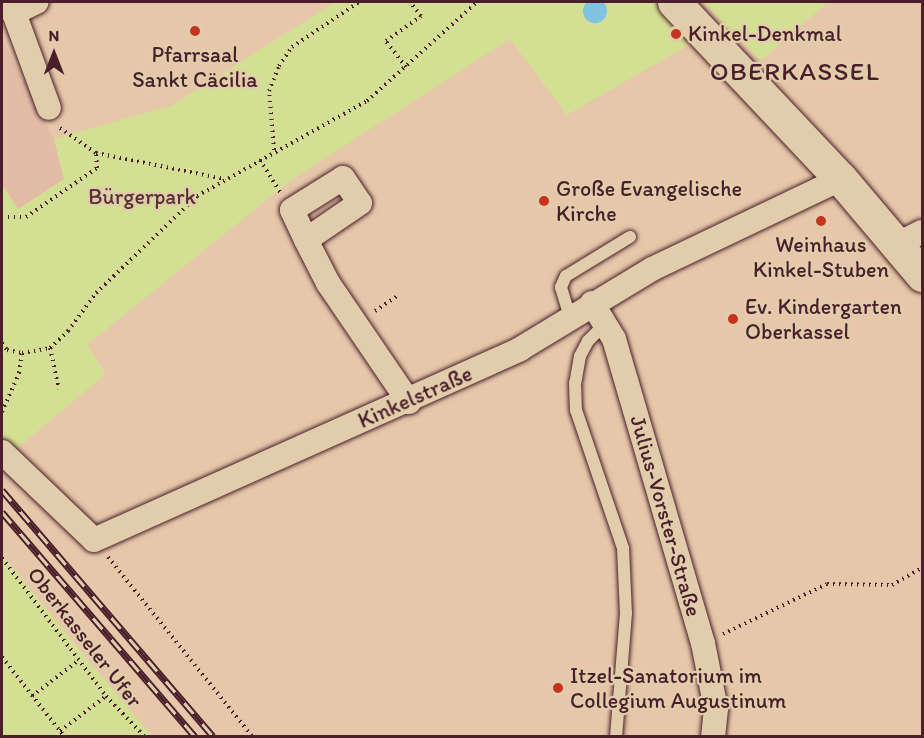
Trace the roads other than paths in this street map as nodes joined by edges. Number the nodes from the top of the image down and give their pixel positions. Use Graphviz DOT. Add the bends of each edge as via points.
graph roads {
  1 [pos="37,2"];
  2 [pos="674,2"];
  3 [pos="10,7"];
  4 [pos="49,108"];
  5 [pos="841,179"];
  6 [pos="630,237"];
  7 [pos="909,238"];
  8 [pos="306,240"];
  9 [pos="922,275"];
  10 [pos="591,303"];
  11 [pos="570,317"];
  12 [pos="604,324"];
  13 [pos="409,402"];
  14 [pos="2,452"];
  15 [pos="616,736"];
  16 [pos="713,736"];
  1 -- 3 [label="street"];
  2 -- 5 [label="main road"];
  3 -- 4 [label="street"];
  5 -- 7 [label="main road"];
  5 -- 10 [label="street, Kinkelstraße"];
  6 -- 11 [label="lane" via="566,276 561,287"];
  7 -- 9 [label="main road"];
  8 -- 8 [label="street" via="360,203 343,178 292,210"];
  8 -- 13 [label="street" via="328,283"];
  10 -- 11 [label="street, Kinkelstraße"];
  10 -- 12 [label="street, Julius-Vorster-Straße"];
  11 -- 13 [label="street, Kinkelstraße" via="520,349"];
  12 -- 15 [label="lane" via="580,356 575,383 576,410 623,548 626,614"];
  12 -- 16 [label="street, Julius-Vorster-Straße" via="614,339 703,643 716,709"];
  13 -- 14 [label="street, Kinkelstraße" via="317,438 94,540"];
}
